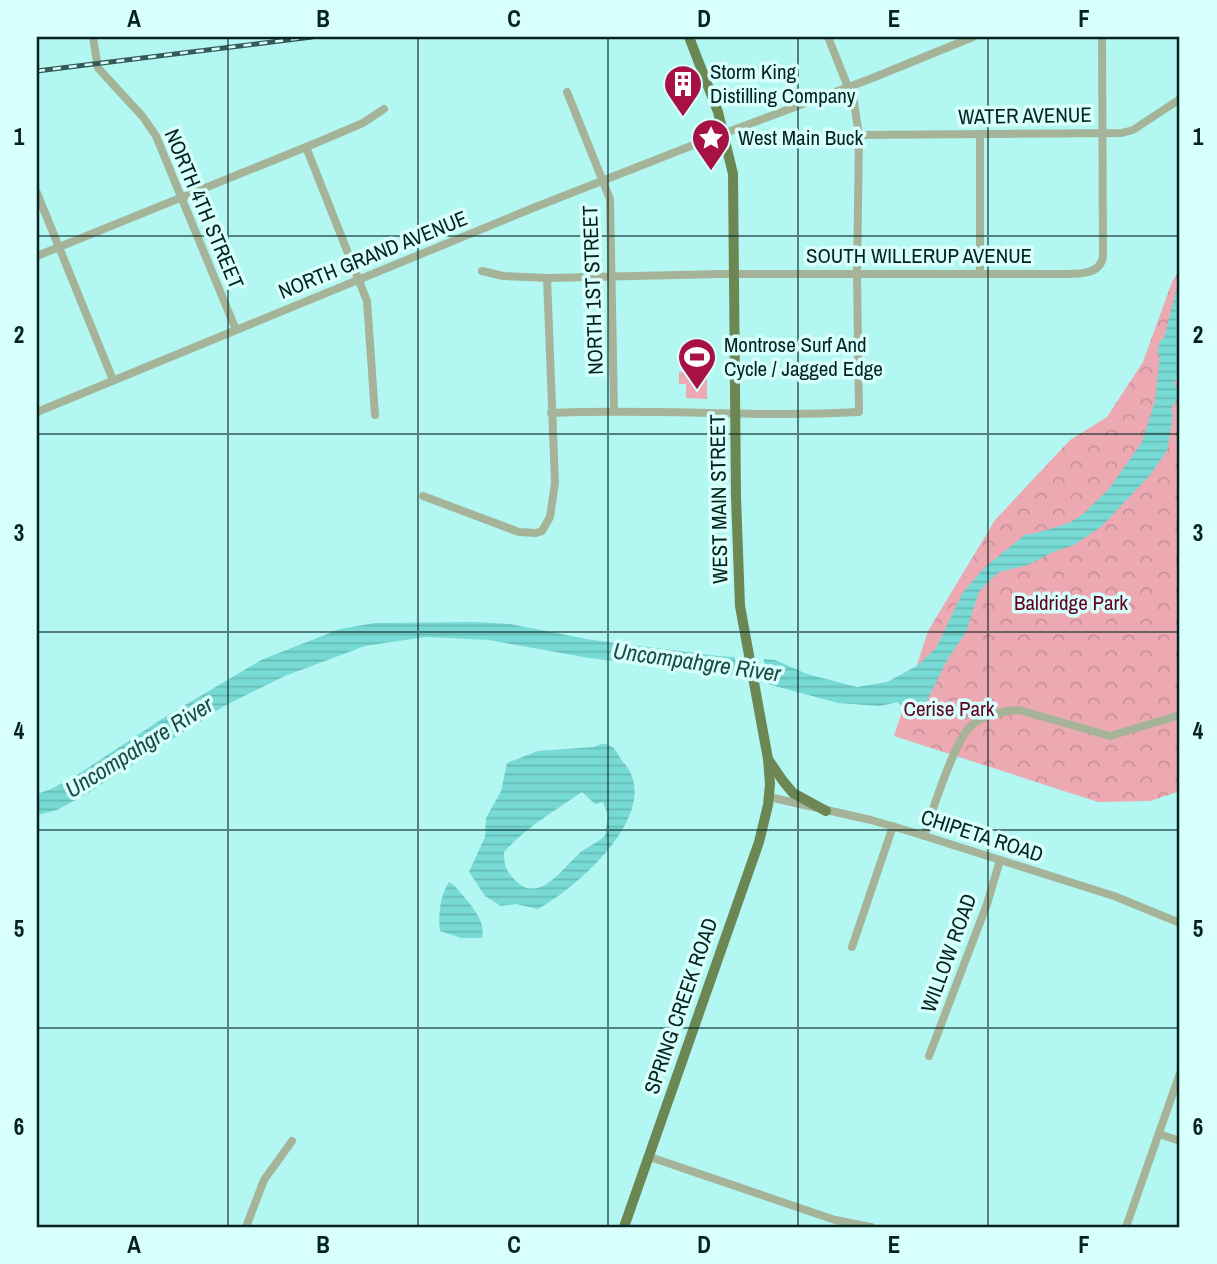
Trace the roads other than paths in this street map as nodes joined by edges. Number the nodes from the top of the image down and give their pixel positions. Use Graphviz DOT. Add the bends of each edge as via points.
graph roads {
  1 [pos="93,37"];
  2 [pos="689,37"];
  3 [pos="828,37"];
  4 [pos="973,37"];
  5 [pos="1102,37"];
  6 [pos="848,86"];
  7 [pos="567,92"];
  8 [pos="1180,99"];
  9 [pos="384,109"];
  10 [pos="1102,133"];
  11 [pos="724,134"];
  12 [pos="859,135"];
  13 [pos="980,135"];
  14 [pos="306,147"];
  15 [pos="603,182"];
  16 [pos="37,194"];
  17 [pos="181,197"];
  18 [pos="58,247"];
  19 [pos="37,256"];
  20 [pos="482,271"];
  21 [pos="980,273"];
  22 [pos="735,274"];
  23 [pos="857,275"];
  24 [pos="613,277"];
  25 [pos="547,278"];
  26 [pos="359,280"];
  27 [pos="236,330"];
  28 [pos="113,380"];
  29 [pos="614,411"];
  30 [pos="37,412"];
  31 [pos="551,413"];
  32 [pos="736,414"];
  33 [pos="375,415"];
  34 [pos="423,496"];
  35 [pos="1180,715"];
  36 [pos="768,759"];
  37 [pos="769,797"];
  38 [pos="826,811"];
  39 [pos="893,826"];
  40 [pos="924,836"];
  41 [pos="1000,860"];
  42 [pos="1180,923"];
  43 [pos="852,947"];
  44 [pos="929,1056"];
  45 [pos="1180,1073"];
  46 [pos="1159,1134"];
  47 [pos="292,1141"];
  48 [pos="1180,1141"];
  49 [pos="650,1157"];
  50 [pos="246,1227"];
  51 [pos="624,1227"];
  52 [pos="871,1227"];
  53 [pos="1126,1227"];
  1 -- 17 [label="street, NORTH 4TH STREET" via="97,68 152,129"];
  2 -- 11 [label="main road, WEST MAIN STREET"];
  3 -- 6 [label="street"];
  4 -- 6 [label="street, NORTH GRAND AVENUE"];
  5 -- 10 [label="street"];
  6 -- 11 [label="street, NORTH GRAND AVENUE"];
  6 -- 12 [label="street"];
  7 -- 15 [label="street, NORTH 1ST STREET"];
  8 -- 10 [label="street, WATER AVENUE" via="1133,130"];
  9 -- 14 [label="street"];
  10 -- 13 [label="street, WATER AVENUE"];
  10 -- 21 [label="street, SOUTH WILLERUP AVENUE" via="1101,264 1096,270"];
  11 -- 15 [label="street, NORTH GRAND AVENUE"];
  11 -- 22 [label="main road, WEST MAIN STREET" via="733,174"];
  12 -- 13 [label="street, WATER AVENUE"];
  12 -- 23 [label="street"];
  13 -- 21 [label="street"];
  14 -- 17 [label="street"];
  14 -- 26 [label="street"];
  15 -- 24 [label="street, NORTH 1ST STREET" via="610,200"];
  15 -- 26 [label="street, NORTH GRAND AVENUE"];
  16 -- 18 [label="street"];
  17 -- 18 [label="street"];
  17 -- 27 [label="street, NORTH 4TH STREET"];
  18 -- 19 [label="street"];
  18 -- 28 [label="street"];
  20 -- 25 [label="street, SOUTH WILLERUP AVENUE"];
  21 -- 23 [label="street, SOUTH WILLERUP AVENUE"];
  22 -- 23 [label="street, SOUTH WILLERUP AVENUE"];
  22 -- 24 [label="street, SOUTH WILLERUP AVENUE"];
  22 -- 32 [label="main road, WEST MAIN STREET"];
  23 -- 32 [label="street" via="859,412"];
  24 -- 25 [label="street, SOUTH WILLERUP AVENUE"];
  24 -- 29 [label="street, NORTH 1ST STREET"];
  25 -- 31 [label="street"];
  26 -- 27 [label="street, NORTH GRAND AVENUE"];
  26 -- 33 [label="street" via="367,301"];
  27 -- 28 [label="street, NORTH GRAND AVENUE"];
  28 -- 30 [label="street, NORTH GRAND AVENUE"];
  29 -- 31 [label="street"];
  29 -- 32 [label="street"];
  31 -- 34 [label="street" via="555,483 550,517 542,531 519,532"];
  32 -- 36 [label="main road, WEST MAIN STREET" via="740,606"];
  35 -- 40 [label="street" via="1110,736 1019,710 986,717 971,725 959,742"];
  36 -- 37 [label="main road, WEST MAIN STREET"];
  36 -- 38 [label="main road" via="793,793"];
  37 -- 38 [label="street, CHIPETA ROAD"];
  37 -- 49 [label="main road, SPRING CREEK ROAD" via="759,842"];
  38 -- 39 [label="street, CHIPETA ROAD"];
  39 -- 40 [label="street, CHIPETA ROAD"];
  39 -- 43 [label="street"];
  40 -- 41 [label="street, CHIPETA ROAD"];
  41 -- 42 [label="street, CHIPETA ROAD" via="1114,896"];
  41 -- 44 [label="street, WILLOW ROAD"];
  45 -- 46 [label="street"];
  46 -- 48 [label="street"];
  46 -- 53 [label="street"];
  47 -- 50 [label="street" via="264,1180"];
  49 -- 51 [label="main road, SPRING CREEK ROAD"];
  49 -- 52 [label="street" via="835,1220"];
}
